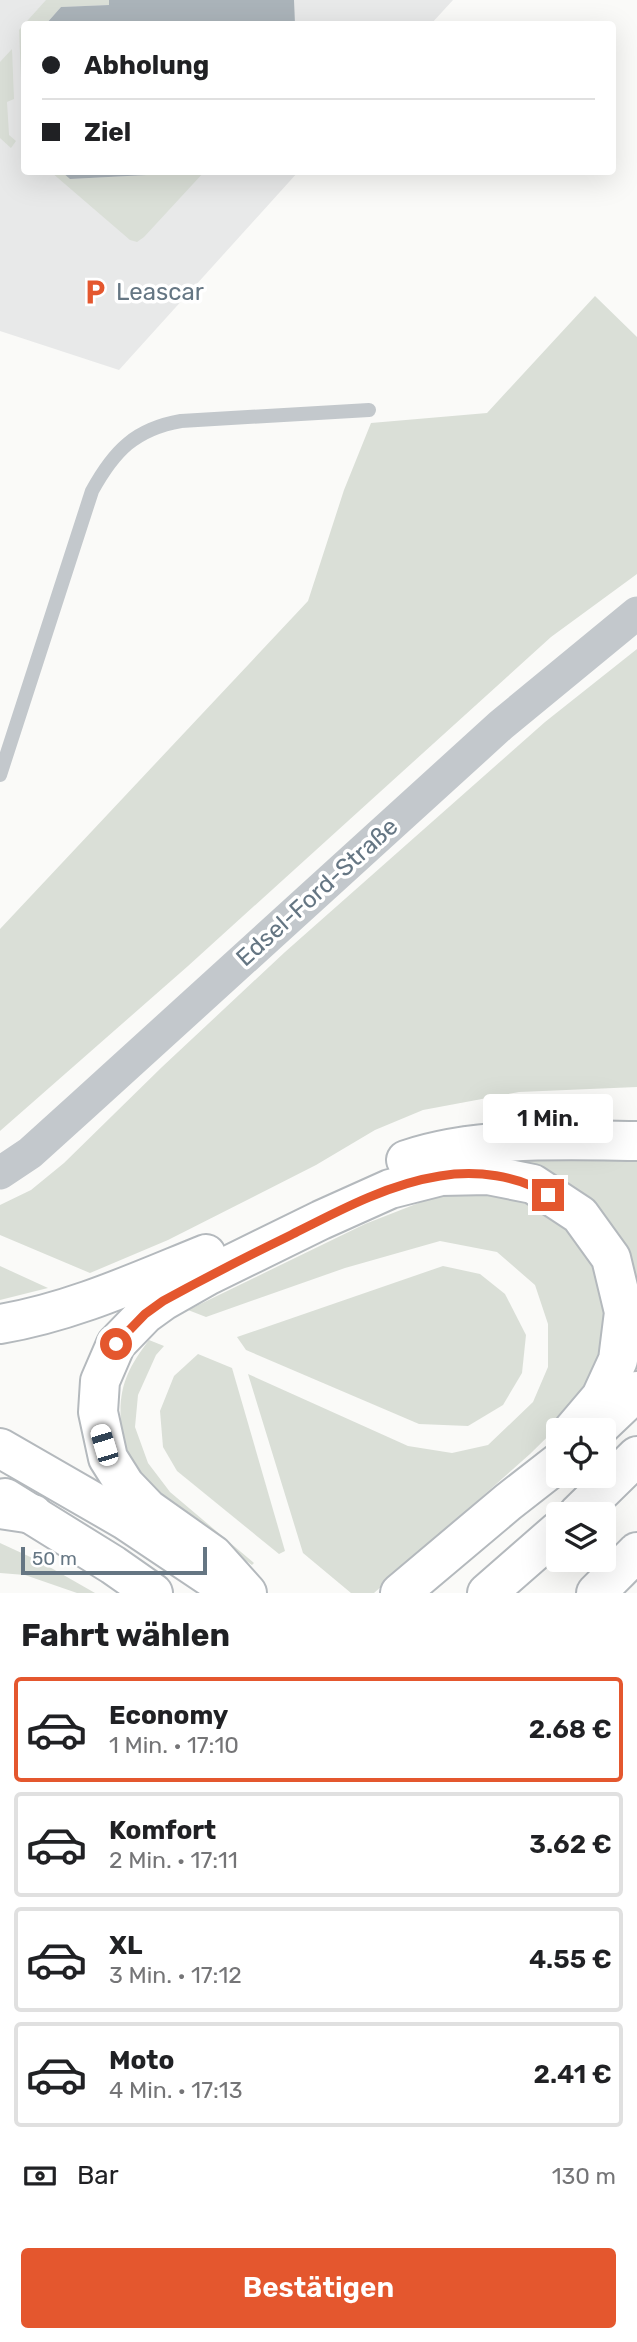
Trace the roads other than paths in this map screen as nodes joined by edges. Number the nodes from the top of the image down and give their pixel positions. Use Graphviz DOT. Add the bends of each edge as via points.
graph roads {
  1 [pos="369,410"];
  2 [pos="637,613"];
  3 [pos="0,775"];
  4 [pos="637,1141"];
  5 [pos="0,1173"];
  6 [pos="0,1324"];
  7 [pos="637,1391"];
  8 [pos="583,1418"];
  9 [pos="609,1418"];
  10 [pos="0,1448"];
  11 [pos="637,1456"];
  12 [pos="546,1460"];
  13 [pos="546,1472"];
  14 [pos="0,1495"];
  15 [pos="508,1502"];
  16 [pos="590,1502"];
  17 [pos="16,1511"];
  18 [pos="546,1541"];
  19 [pos="637,1552"];
  20 [pos="153,1593"];
  21 [pos="234,1593"];
  22 [pos="247,1593"];
  23 [pos="400,1593"];
  24 [pos="487,1593"];
  25 [pos="596,1593"];
  1 -- 3 [label="lane" via="181,421 162,424 122,447 92,491"];
  2 -- 5 [label="street, Edsel-Ford-Straße" via="500,725 82,1107"];
  4 -- 6 [label="highway" via="482,1143 410,1158 206,1254 75,1306"];
  7 -- 9 [label="highway"];
  8 -- 22 [label="highway" via="601,1397 618,1360 624,1312 611,1258 580,1215 533,1184 488,1175 441,1176 390,1189 163,1301 116,1344 100,1381 98,1412 108,1458 148,1509 213,1555"];
  10 -- 21 [label="highway" via="125,1520"];
  11 -- 16 [label="highway"];
  12 -- 15 [label="highway"];
  13 -- 15 [label="highway"];
  14 -- 17 [label="highway"];
  15 -- 23 [label="highway"];
  17 -- 20 [label="highway"];
  18 -- 24 [label="highway"];
  19 -- 25 [label="highway"];
}
